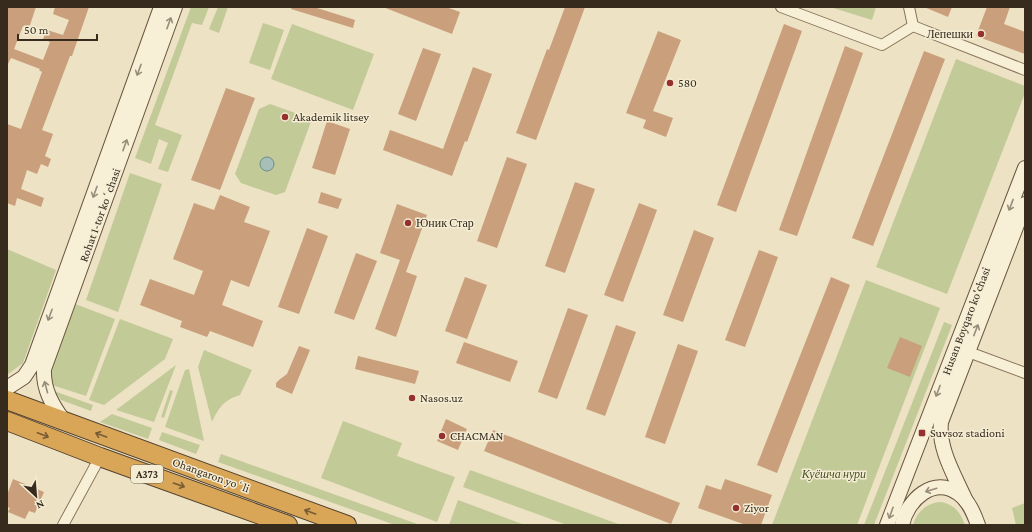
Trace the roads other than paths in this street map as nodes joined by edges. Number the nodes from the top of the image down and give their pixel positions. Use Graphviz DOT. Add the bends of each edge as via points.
graph roads {
  1 [pos="162,7"];
  2 [pos="175,7"];
  3 [pos="781,7"];
  4 [pos="909,7"];
  5 [pos="913,26"];
  6 [pos="1025,70"];
  7 [pos="1025,168"];
  8 [pos="1025,204"];
  9 [pos="962,349"];
  10 [pos="1025,373"];
  11 [pos="7,388"];
  12 [pos="7,400"];
  13 [pos="7,421"];
  14 [pos="64,421"];
  15 [pos="100,457"];
  16 [pos="906,474"];
  17 [pos="966,501"];
  18 [pos="265,520"];
  19 [pos="901,522"];
  20 [pos="63,525"];
  21 [pos="288,525"];
  22 [pos="347,525"];
  23 [pos="887,525"];
  24 [pos="978,525"];
  1 -- 11 [label="street, Rohat 1-tor koʻchasi, one-way" via="32,365 24,377"];
  14 -- 2 [label="street, Rohat 1-tor koʻchasi, one-way" via="49,398 44,384 44,369"];
  3 -- 5 [label="street" via="882,45"];
  4 -- 5 [label="street"];
  5 -- 6 [label="street"];
  7 -- 9 [label="street, Husan Boyqaro ko'chasi, one-way"];
  9 -- 8 [label="street, Husan Boyqaro ko'chasi, one-way"];
  9 -- 10 [label="street"];
  9 -- 16 [label="street, Husan Boyqaro ko'chasi, one-way"];
  9 -- 17 [label="street, Husan Boyqaro ko'chasi" via="940,433 943,447"];
  12 -- 14 [label="highway, Ohangaron yoʻli / A373"];
  13 -- 15 [label="highway, Ohangaron yoʻli / A373, one-way"];
  22 -- 14 [label="highway, Ohangaron yoʻli / A373, one-way"];
  15 -- 18 [label="highway, Ohangaron yoʻli / A373, one-way"];
  15 -- 20 [label="street"];
  16 -- 19 [label="street, Husan Boyqaro ko'chasi"];
  16 -- 23 [label="street, Husan Boyqaro ko'chasi, one-way"];
  17 -- 19 [label="street, Husan Boyqaro ko'chasi, one-way" via="954,490 934,488 916,498 908,507"];
  17 -- 24 [label="street, Husan Boyqaro ko'chasi"];
  18 -- 21 [label="highway, Ohangaron yoʻli / A373"];
}
